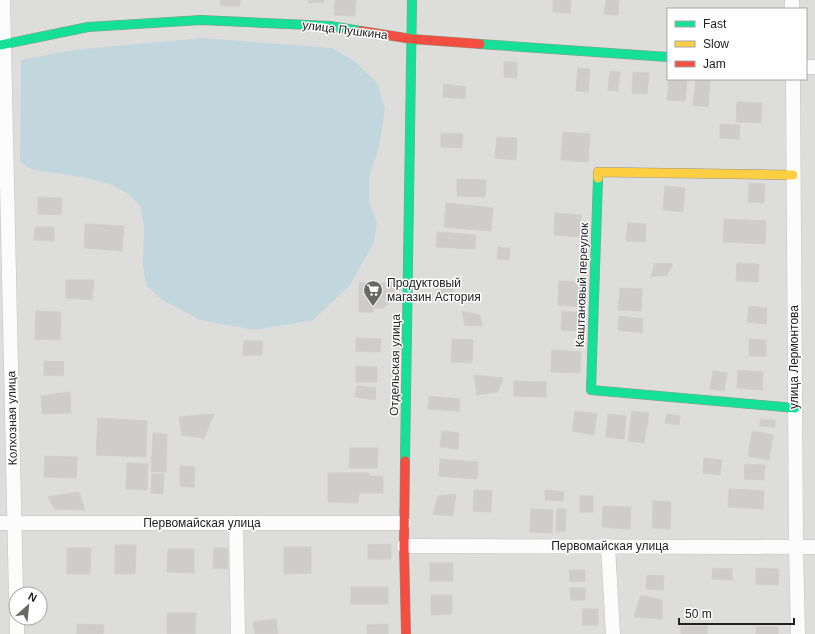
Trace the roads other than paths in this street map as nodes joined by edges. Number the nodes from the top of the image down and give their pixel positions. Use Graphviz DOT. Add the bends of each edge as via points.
graph roads {
  1 [pos="3,0"];
  2 [pos="412,0"];
  3 [pos="412,39"];
  4 [pos="2,45"];
  5 [pos="667,58"];
  6 [pos="793,80"];
  7 [pos="793,175"];
  8 [pos="795,408"];
  9 [pos="7,523"];
  10 [pos="236,523"];
  11 [pos="404,523"];
  12 [pos="404,546"];
  13 [pos="608,546"];
  14 [pos="796,547"];
  15 [pos="815,547"];
  16 [pos="15,586"];
  17 [pos="238,634"];
  18 [pos="406,634"];
  19 [pos="613,634"];
  20 [pos="798,634"];
  1 -- 4 [label="street, Колхозная улица"];
  2 -- 3 [label="street, Отдельская улица"];
  3 -- 4 [label="street, улица Пушкина" via="330,26 202,20 88,27"];
  3 -- 5 [label="street, улица Пушкина"];
  3 -- 11 [label="street, Отдельская улица"];
  4 -- 9 [label="street, Колхозная улица"];
  6 -- 7 [label="street, улица Лермонтова"];
  7 -- 8 [label="street, улица Лермонтова"];
  7 -- 8 [label="street, Каштановый переулок" via="598,172 591,390"];
  8 -- 14 [label="street, улица Лермонтова"];
  9 -- 10 [label="street, Первомайская улица"];
  9 -- 16 [label="street, Колхозная улица"];
  10 -- 11 [label="street, Первомайская улица"];
  10 -- 17 [label="street"];
  11 -- 12 [label="street, Отдельская улица"];
  12 -- 13 [label="street, Первомайская улица"];
  12 -- 18 [label="street, Отдельская улица"];
  13 -- 14 [label="street, Первомайская улица"];
  13 -- 19 [label="street"];
  14 -- 15 [label="street, Первомайская улица"];
  14 -- 20 [label="street, улица Лермонтова"];
}
